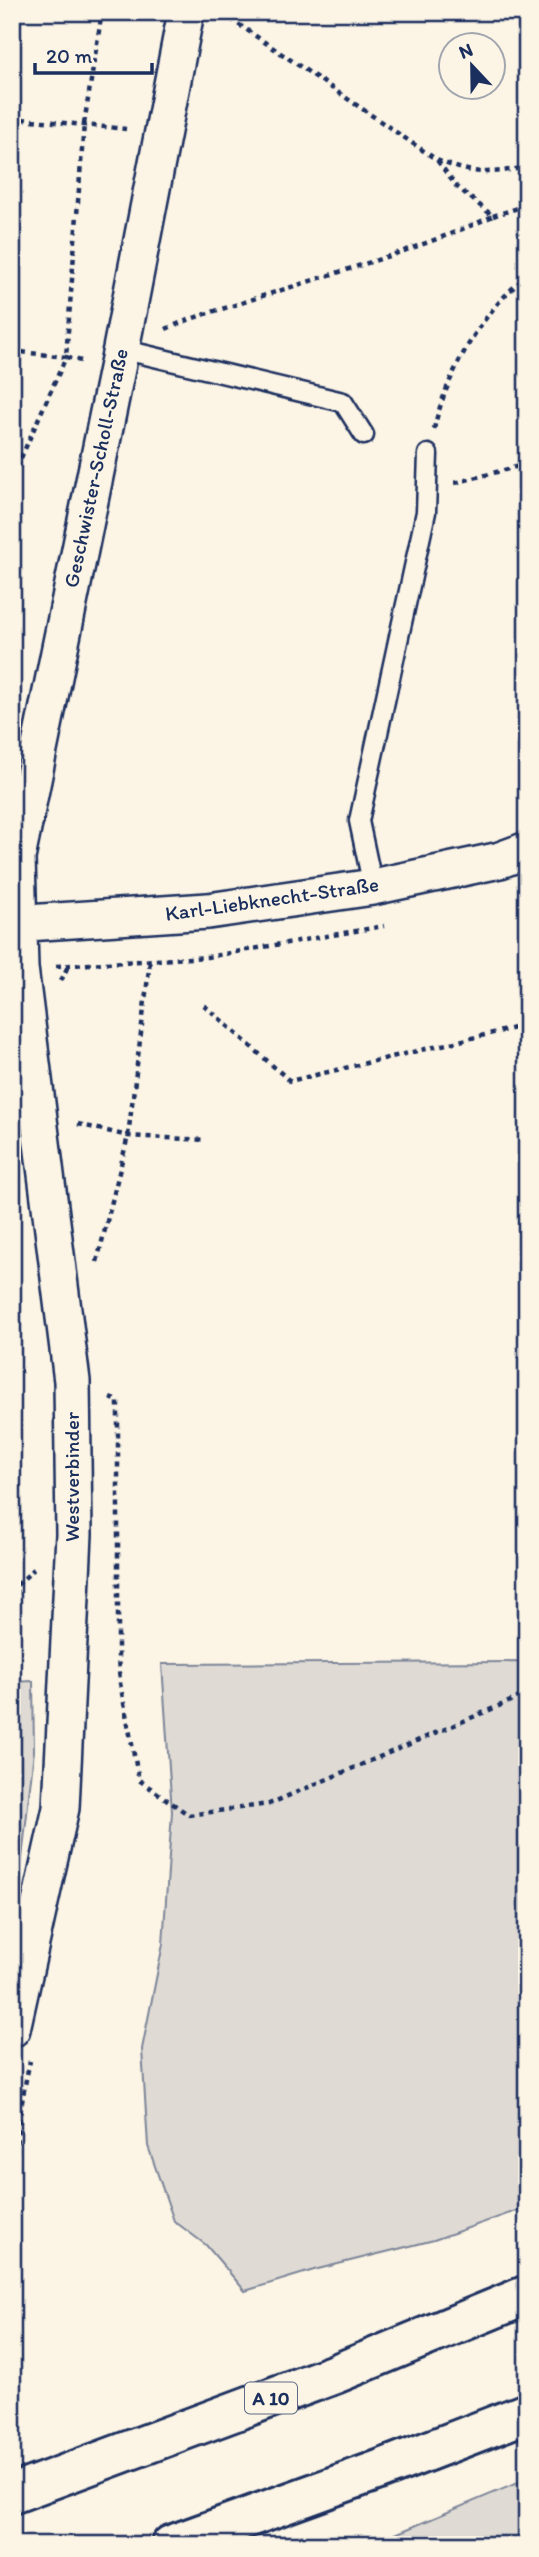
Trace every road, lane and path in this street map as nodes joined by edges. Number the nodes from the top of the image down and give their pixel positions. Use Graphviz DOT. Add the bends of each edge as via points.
graph roads {
  1 [pos="102,12"];
  2 [pos="186,12"];
  3 [pos="221,12"];
  4 [pos="12,118"];
  5 [pos="84,124"];
  6 [pos="162,133"];
  7 [pos="437,160"];
  8 [pos="527,167"];
  9 [pos="527,205"];
  10 [pos="493,216"];
  11 [pos="527,276"];
  12 [pos="121,349"];
  13 [pos="12,352"];
  14 [pos="65,357"];
  15 [pos="364,435"];
  16 [pos="428,454"];
  17 [pos="527,464"];
  18 [pos="12,478"];
  19 [pos="427,491"];
  20 [pos="527,850"];
  21 [pos="373,887"];
  22 [pos="16,924"];
  23 [pos="150,961"];
  24 [pos="204,1005"];
  25 [pos="527,1025"];
  26 [pos="77,1123"];
  27 [pos="128,1136"];
  28 [pos="206,1140"];
  29 [pos="96,1265"];
  30 [pos="72,1381"];
  31 [pos="74,1534"];
  32 [pos="527,1694"];
  33 [pos="12,1715"];
  34 [pos="12,2029"];
  35 [pos="527,2295"];
  36 [pos="12,2404"];
  37 [pos="527,2413"];
  38 [pos="12,2494"];
  39 [pos="15,2545"];
  40 [pos="171,2545"];
  1 -- 5 [label="path"];
  2 -- 6 [label="street, Geschwister-Scholl-Straße"];
  3 -- 7 [label="path"];
  4 -- 5 [label="path"];
  5 -- 6 [label="path"];
  5 -- 14 [label="path"];
  6 -- 12 [label="street, Geschwister-Scholl-Straße"];
  7 -- 8 [label="path" via="459,170 491,174"];
  7 -- 10 [label="path" via="456,186"];
  9 -- 10 [label="path"];
  10 -- 12 [label="path" via="368,264 178,324"];
  11 -- 16 [label="path" via="498,304 452,373"];
  12 -- 14 [label="path" via="90,364"];
  12 -- 15 [label="lane" via="343,402"];
  12 -- 22 [label="street, Geschwister-Scholl-Straße" via="16,858"];
  13 -- 14 [label="path"];
  14 -- 18 [label="path"];
  16 -- 19 [label="lane"];
  17 -- 19 [label="path"];
  19 -- 21 [label="lane" via="359,821"];
  20 -- 21 [label="street, Karl-Liebknecht-Straße"];
  21 -- 22 [label="street, Karl-Liebknecht-Straße" via="208,911"];
  22 -- 30 [label="street, Westverbinder"];
  23 -- 27 [label="path"];
  24 -- 25 [label="path" via="290,1082"];
  26 -- 27 [label="path"];
  27 -- 28 [label="path"];
  27 -- 29 [label="path"];
  30 -- 31 [label="street, Westverbinder"];
  30 -- 32 [label="path" via="118,1401 120,1683 139,1780 189,1815 269,1804"];
  31 -- 33 [label="path" via="17,1585"];
  31 -- 34 [label="street, Westverbinder" via="61,1808"];
  35 -- 38 [label="highway, A 10" via="335,2374"];
  36 -- 39 [label="path, bridge"];
  37 -- 40 [label="highway"];
}
